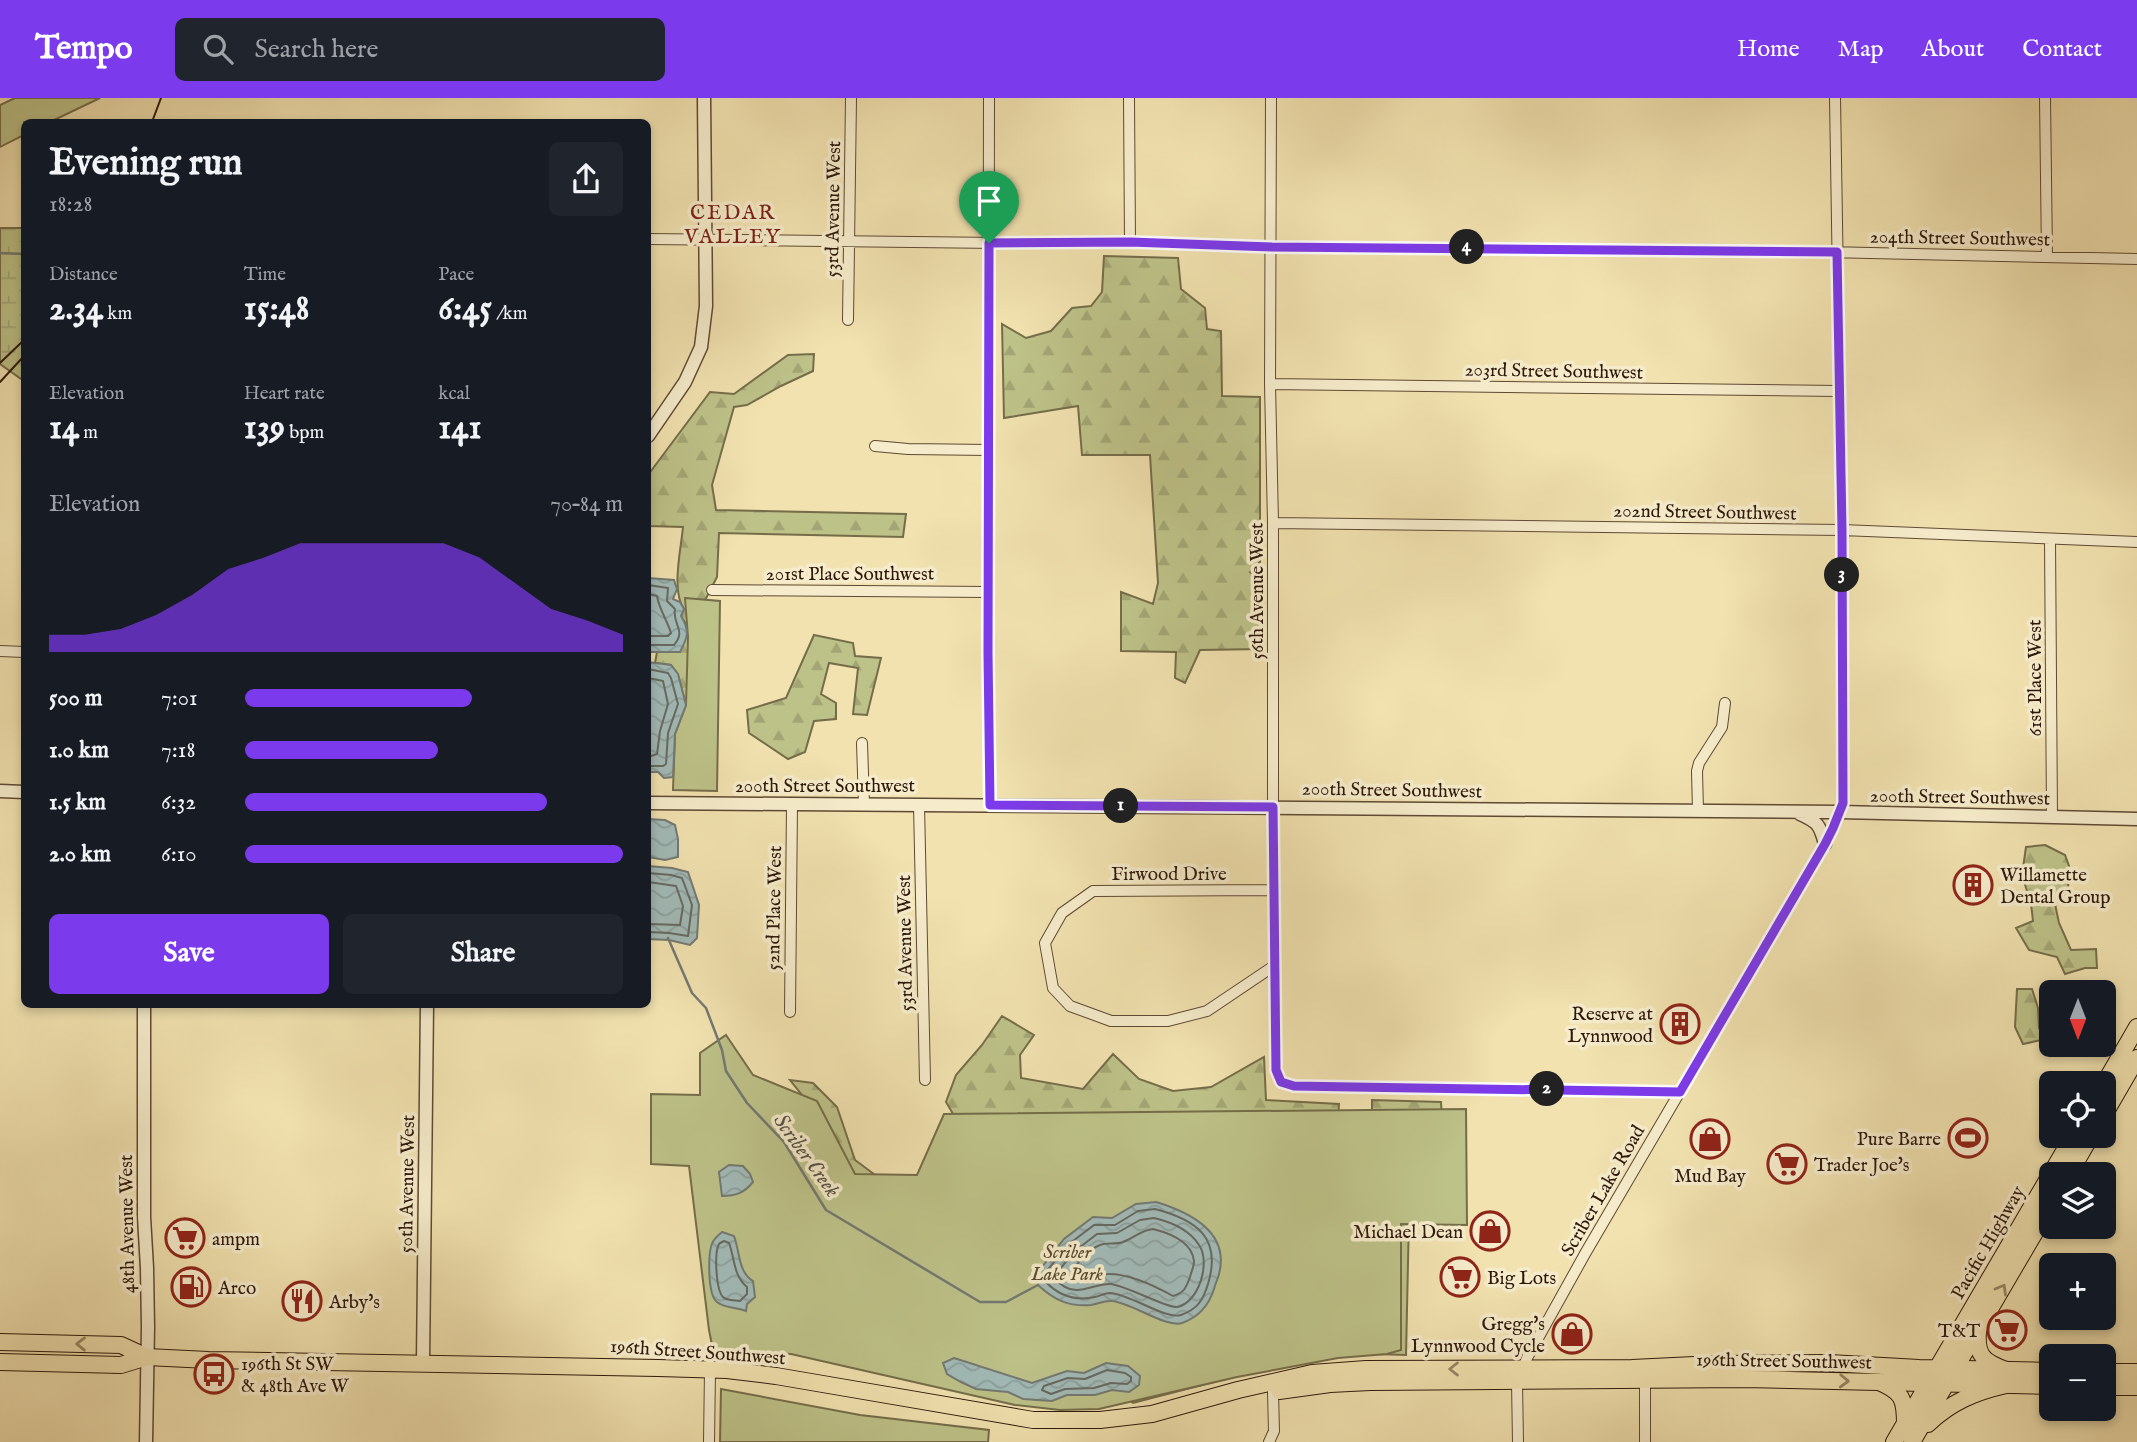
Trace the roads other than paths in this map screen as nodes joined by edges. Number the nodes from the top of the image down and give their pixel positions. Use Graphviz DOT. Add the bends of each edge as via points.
graph roads {
  1 [pos="704,98"];
  2 [pos="851,98"];
  3 [pos="989,98"];
  4 [pos="1129,98"];
  5 [pos="1270,98"];
  6 [pos="1835,98"];
  7 [pos="2045,98"];
  8 [pos="651,239"];
  9 [pos="706,239"];
  10 [pos="850,241"];
  11 [pos="1130,242"];
  12 [pos="989,243"];
  13 [pos="1272,247"];
  14 [pos="1837,252"];
  15 [pos="2048,256"];
  16 [pos="2137,260"];
  17 [pos="848,320"];
  18 [pos="1270,384"];
  19 [pos="1838,391"];
  20 [pos="651,432"];
  21 [pos="875,446"];
  22 [pos="989,450"];
  23 [pos="1273,523"];
  24 [pos="1842,530"];
  25 [pos="2050,539"];
  26 [pos="2137,542"];
  27 [pos="712,590"];
  28 [pos="988,592"];
  29 [pos="0,651"];
  30 [pos="21,652"];
  31 [pos="1725,703"];
  32 [pos="862,743"];
  33 [pos="0,791"];
  34 [pos="21,792"];
  35 [pos="651,803"];
  36 [pos="792,804"];
  37 [pos="864,804"];
  38 [pos="919,805"];
  39 [pos="990,805"];
  40 [pos="1273,807"];
  41 [pos="1698,811"];
  42 [pos="1797,812"];
  43 [pos="1840,812"];
  44 [pos="2052,817"];
  45 [pos="2137,819"];
  46 [pos="1825,844"];
  47 [pos="1273,890"];
  48 [pos="1274,966"];
  49 [pos="144,1008"];
  50 [pos="427,1008"];
  51 [pos="790,1012"];
  52 [pos="2137,1027"];
  53 [pos="2137,1058"];
  54 [pos="2112,1071"];
  55 [pos="925,1080"];
  56 [pos="1680,1092"];
  57 [pos="2116,1094"];
  58 [pos="2066,1148"];
  59 [pos="2039,1226"];
  60 [pos="1978,1330"];
  61 [pos="0,1342"];
  62 [pos="147,1357"];
  63 [pos="0,1362"];
  64 [pos="423,1363"];
  65 [pos="1764,1364"];
  66 [pos="1664,1367"];
  67 [pos="1938,1369"];
  68 [pos="1955,1369"];
  69 [pos="710,1370"];
  70 [pos="2116,1372"];
  71 [pos="2137,1372"];
  72 [pos="1312,1373"];
  73 [pos="2039,1373"];
  74 [pos="1520,1375"];
  75 [pos="2006,1378"];
  76 [pos="1744,1379"];
  77 [pos="1645,1381"];
  78 [pos="1879,1382"];
  79 [pos="1929,1384"];
  80 [pos="1946,1384"];
  81 [pos="2039,1384"];
  82 [pos="2116,1387"];
  83 [pos="2137,1387"];
  84 [pos="1238,1390"];
  85 [pos="1273,1392"];
  86 [pos="1911,1434"];
  87 [pos="146,1442"];
  88 [pos="709,1442"];
  89 [pos="1269,1442"];
  90 [pos="1518,1442"];
  91 [pos="1645,1442"];
  92 [pos="1894,1442"];
  1 -- 9 [label="street"];
  2 -- 10 [label="street, 53rd Avenue West"];
  3 -- 12 [label="street"];
  4 -- 11 [label="street"];
  5 -- 13 [label="street, 56th Avenue West"];
  6 -- 14 [label="street"];
  7 -- 15 [label="street"];
  8 -- 9 [label="street, 204th Street Southwest"];
  9 -- 10 [label="street, 204th Street Southwest"];
  9 -- 20 [label="street" via="701,347 685,382"];
  10 -- 12 [label="street, 204th Street Southwest"];
  10 -- 17 [label="street, 53rd Avenue West"];
  11 -- 12 [label="street, 204th Street Southwest"];
  11 -- 13 [label="street, 204th Street Southwest"];
  12 -- 22 [label="street"];
  13 -- 14 [label="street, 204th Street Southwest"];
  13 -- 18 [label="street, 56th Avenue West"];
  14 -- 15 [label="street, 204th Street Southwest"];
  14 -- 19 [label="street"];
  15 -- 16 [label="street, 204th Street Southwest"];
  18 -- 19 [label="street, 203rd Street Southwest"];
  18 -- 23 [label="street, 56th Avenue West"];
  19 -- 24 [label="street"];
  21 -- 22 [label="street"];
  22 -- 28 [label="street"];
  23 -- 24 [label="street, 202nd Street Southwest"];
  23 -- 40 [label="street, 56th Avenue West"];
  24 -- 25 [label="street, 202nd Street Southwest"];
  24 -- 43 [label="street"];
  25 -- 26 [label="street, 202nd Street Southwest"];
  25 -- 44 [label="street, 61st Place West"];
  27 -- 28 [label="street, 201st Place Southwest"];
  28 -- 39 [label="street"];
  29 -- 30 [label="street"];
  31 -- 41 [label="street" via="1722,727 1699,762"];
  32 -- 37 [label="street"];
  33 -- 34 [label="street"];
  35 -- 36 [label="street, 200th Street Southwest"];
  36 -- 37 [label="street, 200th Street Southwest"];
  36 -- 51 [label="street, 52nd Place West"];
  37 -- 38 [label="street, 200th Street Southwest"];
  38 -- 39 [label="street, 200th Street Southwest"];
  38 -- 55 [label="street, 53rd Avenue West"];
  39 -- 40 [label="street, 200th Street Southwest"];
  40 -- 41 [label="street, 200th Street Southwest"];
  40 -- 47 [label="street, 56th Avenue West"];
  41 -- 42 [label="street, 200th Street Southwest"];
  42 -- 43 [label="street, 200th Street Southwest"];
  42 -- 46 [label="street" via="1814,820"];
  43 -- 44 [label="street, 200th Street Southwest"];
  43 -- 46 [label="street, Scriber Lake Road"];
  44 -- 45 [label="street, 200th Street Southwest"];
  46 -- 56 [label="street, Scriber Lake Road"];
  47 -- 48 [label="street, 56th Avenue West"];
  47 -- 48 [label="street, Firwood Drive" via="1093,891 1062,913 1045,943 1053,988 1070,1006 1111,1021 1168,1021 1208,1011"];
  48 -- 56 [label="street, 56th Avenue West" via="1276,1070 1281,1082 1294,1086"];
  49 -- 62 [label="street, 48th Avenue West"];
  50 -- 64 [label="street, 50th Avenue West"];
  52 -- 54 [label="main road"];
  53 -- 57 [label="main road"];
  56 -- 74 [label="street, Scriber Lake Road"];
  58 -- 67 [label="main road, Pacific Highway"];
  60 -- 59 [label="main road, Pacific Highway, one-way"];
  60 -- 68 [label="main road, Pacific Highway"];
  60 -- 75 [label="main road" via="1983,1358"];
  62 -- 61 [label="main road, 196th Street Southwest, one-way" via="121,1345"];
  62 -- 63 [label="main road, 196th Street Southwest" via="121,1365"];
  62 -- 64 [label="main road, 196th Street Southwest"];
  62 -- 87 [label="street, 48th Avenue West"];
  64 -- 69 [label="main road, 196th Street Southwest"];
  65 -- 66 [label="main road, 196th Street Southwest"];
  65 -- 67 [label="main road, 196th Street Southwest"];
  65 -- 76 [label="main road"];
  66 -- 74 [label="main road, 196th Street Southwest"];
  66 -- 77 [label="main road"];
  67 -- 68 [label="main road, 196th Street Southwest"];
  67 -- 79 [label="main road, Pacific Highway"];
  68 -- 75 [label="main road, 196th Street Southwest"];
  68 -- 80 [label="main road, Pacific Highway"];
  69 -- 84 [label="main road, 196th Street Southwest" via="810,1381 1033,1420 1152,1414"];
  69 -- 88 [label="street"];
  70 -- 71 [label="main road"];
  74 -- 72 [label="main road, 196th Street Southwest, one-way" via="1366,1369"];
  72 -- 84 [label="main road, 196th Street Southwest"];
  72 -- 85 [label="main road"];
  73 -- 75 [label="main road, 196th Street Southwest"];
  74 -- 77 [label="main road, 196th Street Southwest"];
  74 -- 85 [label="main road, 196th Street Southwest" via="1330,1384"];
  74 -- 90 [label="street"];
  75 -- 80 [label="main road, 196th Street Southwest"];
  75 -- 81 [label="main road, 196th Street Southwest"];
  75 -- 86 [label="main road" via="1956,1402"];
  76 -- 77 [label="main road, 196th Street Southwest"];
  76 -- 78 [label="main road, 196th Street Southwest, one-way"];
  77 -- 91 [label="street"];
  78 -- 79 [label="main road, 196th Street Southwest"];
  78 -- 86 [label="main road" via="1902,1397"];
  79 -- 80 [label="main road, 196th Street Southwest"];
  79 -- 86 [label="main road, Pacific Highway"];
  80 -- 86 [label="main road, Pacific Highway"];
  82 -- 83 [label="main road"];
  84 -- 85 [label="main road, 196th Street Southwest"];
  85 -- 89 [label="street" via="1274,1431"];
  86 -- 92 [label="main road, Pacific Highway"];
}
